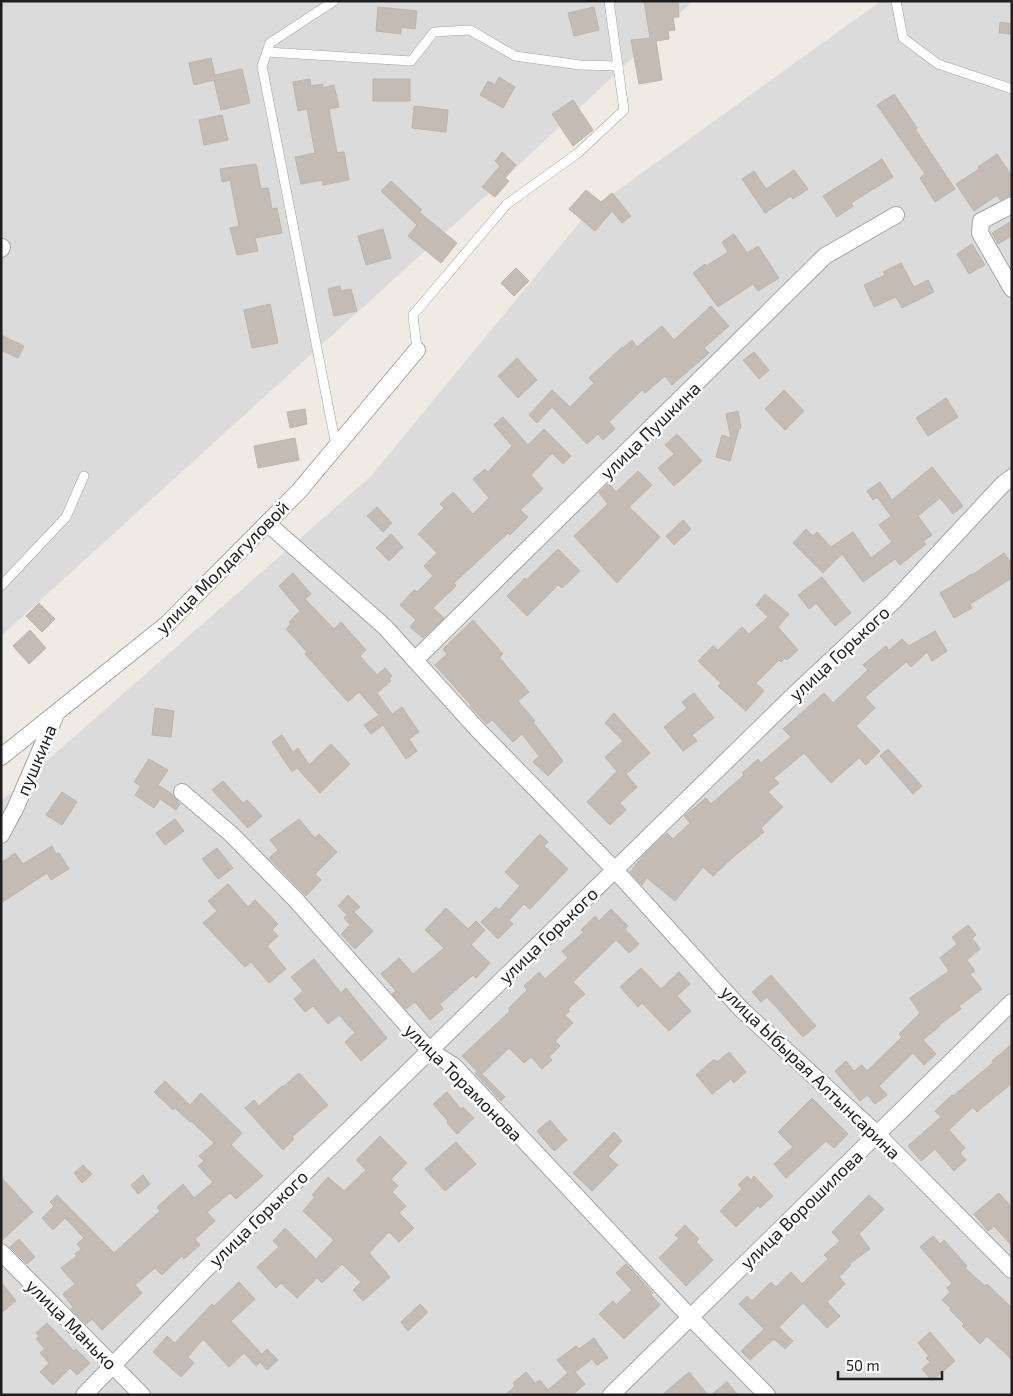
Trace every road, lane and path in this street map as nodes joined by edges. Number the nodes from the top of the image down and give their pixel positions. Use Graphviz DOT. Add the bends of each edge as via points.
graph roads {
  1 [pos="334,1"];
  2 [pos="609,1"];
  3 [pos="896,1"];
  4 [pos="267,52"];
  5 [pos="618,66"];
  6 [pos="1012,89"];
  7 [pos="1012,205"];
  8 [pos="896,215"];
  9 [pos="1012,289"];
  10 [pos="417,350"];
  11 [pos="336,446"];
  12 [pos="84,476"];
  13 [pos="1012,477"];
  14 [pos="267,523"];
  15 [pos="1,586"];
  16 [pos="416,660"];
  17 [pos="57,712"];
  18 [pos="1,757"];
  19 [pos="182,792"];
  20 [pos="1,835"];
  21 [pos="614,870"];
  22 [pos="1012,1002"];
  23 [pos="430,1052"];
  24 [pos="877,1134"];
  25 [pos="1,1252"];
  26 [pos="1012,1270"];
  27 [pos="690,1317"];
  28 [pos="114,1366"];
  29 [pos="84,1395"];
  30 [pos="142,1395"];
  31 [pos="611,1395"];
  32 [pos="767,1395"];
  1 -- 4 [label="lane" via="270,43"];
  2 -- 5 [label="lane"];
  3 -- 6 [label="lane" via="904,38 938,64"];
  4 -- 5 [label="lane" via="411,61 434,32 470,30 515,56 580,65"];
  4 -- 11 [label="lane" via="262,66"];
  5 -- 10 [label="lane" via="624,110 578,153 507,204 414,314"];
  7 -- 9 [label="street" via="981,222 980,233"];
  8 -- 16 [label="street, улица Пушкина" via="825,256"];
  10 -- 11 [label="street, улица Молдагуловой"];
  11 -- 14 [label="street, улица Молдагуловой"];
  12 -- 15 [label="lane" via="66,517"];
  13 -- 21 [label="street, улица Горького" via="894,601"];
  14 -- 16 [label="street, улица Ыбырая Алтынсарина" via="385,626"];
  14 -- 17 [label="street, улица Молдагуловой" via="167,624"];
  16 -- 21 [label="street, улица Ыбырая Алтынсарина" via="478,730"];
  17 -- 18 [label="street, улица Молдагуловой"];
  17 -- 20 [label="street, пушкина"];
  19 -- 23 [label="street, улица Торамонова" via="231,834 295,899"];
  21 -- 23 [label="street, улица Горького"];
  21 -- 24 [label="street, улица Ыбырая Алтынсарина" via="742,1009"];
  22 -- 24 [label="street, улица Ворошилова"];
  23 -- 27 [label="street, улица Торамонова" via="454,1066"];
  23 -- 28 [label="street, улица Горького" via="205,1270"];
  24 -- 26 [label="street, улица Ыбырая Алтынсарина"];
  24 -- 27 [label="street, улица Ворошилова"];
  25 -- 28 [label="street, улица Манько"];
  27 -- 31 [label="street, улица Ворошилова"];
  27 -- 32 [label="street, улица Торамонова"];
  28 -- 29 [label="street, улица Горького"];
  28 -- 30 [label="street, улица Манько"];
}
